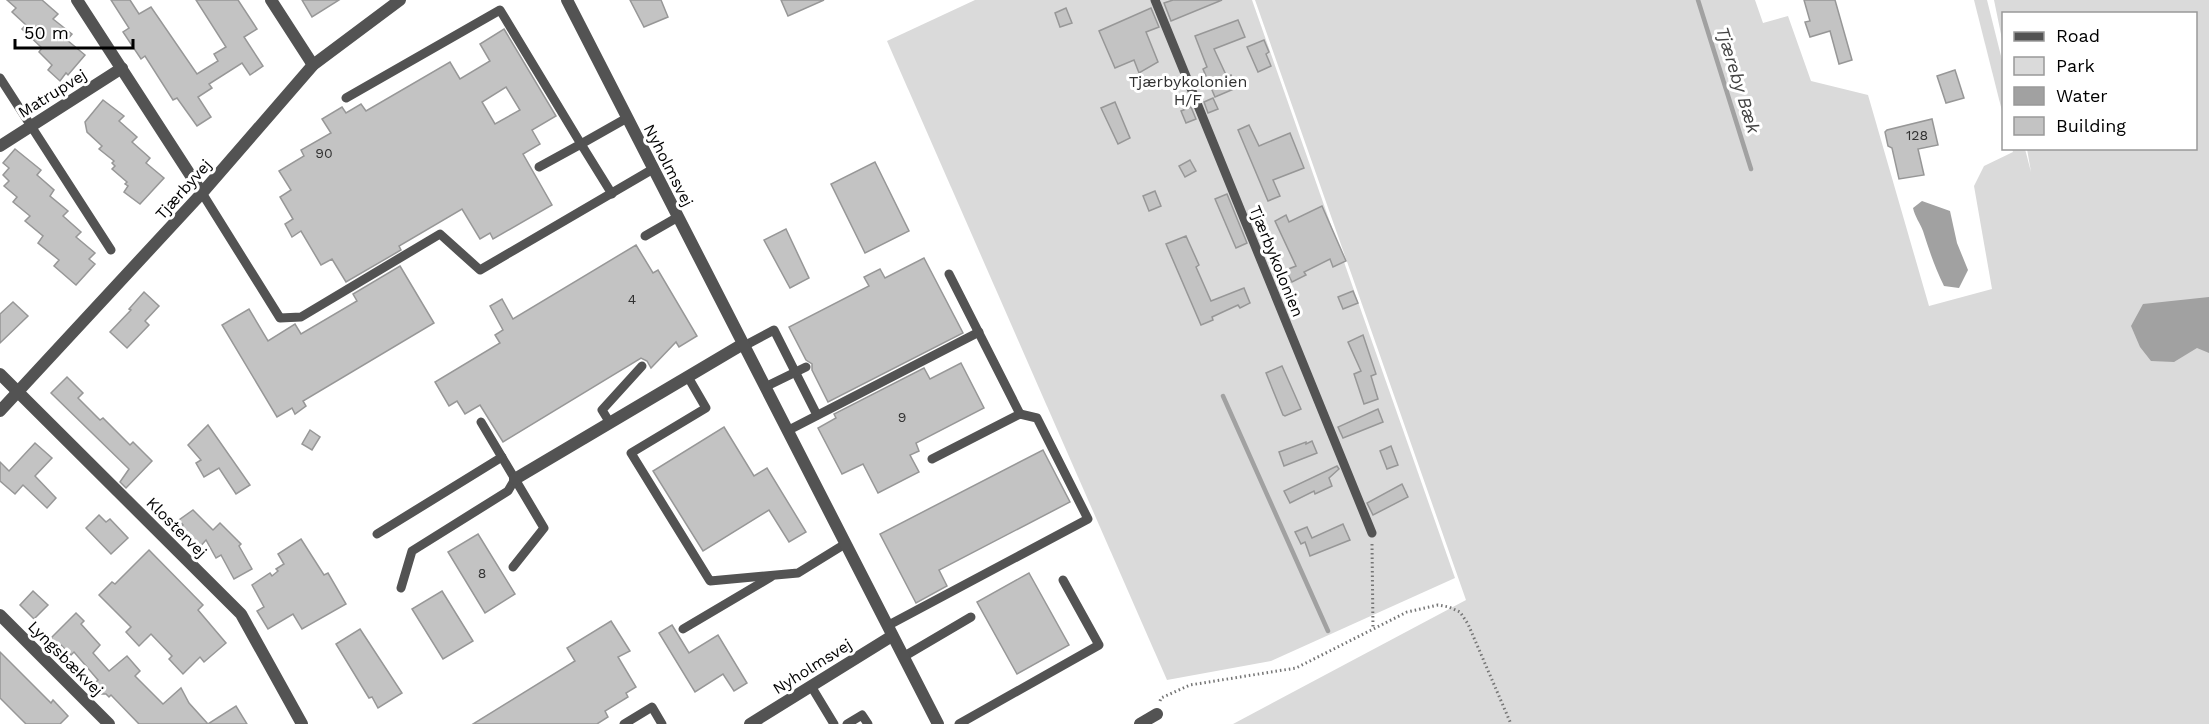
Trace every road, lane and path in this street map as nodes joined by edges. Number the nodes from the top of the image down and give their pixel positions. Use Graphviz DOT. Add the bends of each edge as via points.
graph roads {
  1 [pos="77,0"];
  2 [pos="271,0"];
  3 [pos="400,0"];
  4 [pos="567,0"];
  5 [pos="1155,0"];
  6 [pos="313,65"];
  7 [pos="122,68"];
  8 [pos="0,78"];
  9 [pos="346,98"];
  10 [pos="627,118"];
  11 [pos="31,126"];
  12 [pos="581,144"];
  13 [pos="0,146"];
  14 [pos="539,167"];
  15 [pos="653,170"];
  16 [pos="202,193"];
  17 [pos="612,194"];
  18 [pos="678,217"];
  19 [pos="645,236"];
  20 [pos="111,250"];
  21 [pos="949,274"];
  22 [pos="979,333"];
  23 [pos="743,345"];
  24 [pos="642,366"];
  25 [pos="806,367"];
  26 [pos="795,372"];
  27 [pos="0,374"];
  28 [pos="688,377"];
  29 [pos="765,387"];
  30 [pos="18,392"];
  31 [pos="0,411"];
  32 [pos="1020,414"];
  33 [pos="818,415"];
  34 [pos="480,422"];
  35 [pos="610,423"];
  36 [pos="787,431"];
  37 [pos="502,457"];
  38 [pos="932,459"];
  39 [pos="515,479"];
  40 [pos="1372,533"];
  41 [pos="377,534"];
  42 [pos="845,544"];
  43 [pos="513,567"];
  44 [pos="773,575"];
  45 [pos="1063,579"];
  46 [pos="401,588"];
  47 [pos="0,615"];
  48 [pos="971,617"];
  49 [pos="683,629"];
  50 [pos="1373,629"];
  51 [pos="890,631"];
  52 [pos="903,657"];
  53 [pos="812,686"];
  54 [pos="1157,714"];
  55 [pos="109,724"];
  56 [pos="302,724"];
  57 [pos="624,724"];
  58 [pos="662,724"];
  59 [pos="750,724"];
  60 [pos="834,724"];
  61 [pos="847,724"];
  62 [pos="868,724"];
  63 [pos="938,724"];
  64 [pos="959,724"];
  65 [pos="1140,724"];
  66 [pos="1511,724"];
  1 -- 7 [label="street"];
  2 -- 6 [label="street"];
  3 -- 6 [label="street, Tjærbyvej"];
  4 -- 10 [label="street, Nyholmsvej"];
  5 -- 40 [label="lane, Tjærbykolonien"];
  6 -- 16 [label="street, Tjærbyvej"];
  7 -- 11 [label="street, Matrupvej"];
  7 -- 16 [label="street"];
  8 -- 11 [label="lane"];
  9 -- 12 [label="lane" via="500,10"];
  10 -- 12 [label="lane"];
  10 -- 15 [label="street, Nyholmsvej"];
  11 -- 13 [label="street, Matrupvej"];
  11 -- 20 [label="lane"];
  12 -- 14 [label="lane"];
  12 -- 17 [label="lane"];
  15 -- 17 [label="lane"];
  15 -- 18 [label="street, Nyholmsvej"];
  16 -- 17 [label="lane" via="280,318 301,317 440,234 480,270"];
  16 -- 30 [label="street, Tjærbyvej"];
  18 -- 19 [label="lane"];
  18 -- 23 [label="street, Nyholmsvej"];
  21 -- 22 [label="lane"];
  22 -- 32 [label="lane"];
  22 -- 33 [label="lane"];
  23 -- 26 [label="lane" via="774,330"];
  23 -- 28 [label="street"];
  23 -- 29 [label="street, Nyholmsvej"];
  24 -- 35 [label="lane" via="602,410"];
  25 -- 26 [label="lane"];
  26 -- 29 [label="lane"];
  26 -- 33 [label="lane"];
  27 -- 30 [label="street, Klostervej"];
  28 -- 35 [label="street"];
  28 -- 44 [label="lane" via="706,408 631,453 710,580"];
  29 -- 36 [label="street, Nyholmsvej"];
  30 -- 31 [label="street, Tjærbyvej"];
  30 -- 56 [label="street, Klostervej" via="241,614"];
  32 -- 38 [label="lane"];
  32 -- 51 [label="lane" via="1037,418 1088,519"];
  33 -- 36 [label="lane"];
  34 -- 37 [label="lane"];
  35 -- 39 [label="street"];
  36 -- 42 [label="street, Nyholmsvej"];
  37 -- 39 [label="lane"];
  37 -- 41 [label="lane"];
  39 -- 43 [label="lane" via="544,528"];
  39 -- 46 [label="lane" via="508,491 412,551"];
  40 -- 50 [label="path"];
  42 -- 44 [label="lane" via="798,573"];
  42 -- 51 [label="street, Nyholmsvej"];
  44 -- 49 [label="lane"];
  45 -- 64 [label="lane" via="1099,645"];
  47 -- 55 [label="street, Lyngsbækvej"];
  48 -- 52 [label="lane"];
  50 -- 54 [label="path" via="1296,668 1190,686 1161,698"];
  50 -- 66 [label="path" via="1407,612 1438,605 1460,612"];
  51 -- 52 [label="street, Nyholmsvej"];
  51 -- 53 [label="street, Nyholmsvej"];
  52 -- 63 [label="street, Nyholmsvej"];
  53 -- 59 [label="street, Nyholmsvej"];
  53 -- 60 [label="lane"];
  54 -- 65 [label="street"];
  57 -- 58 [label="lane" via="652,707"];
  61 -- 62 [label="lane" via="862,715"];
}
